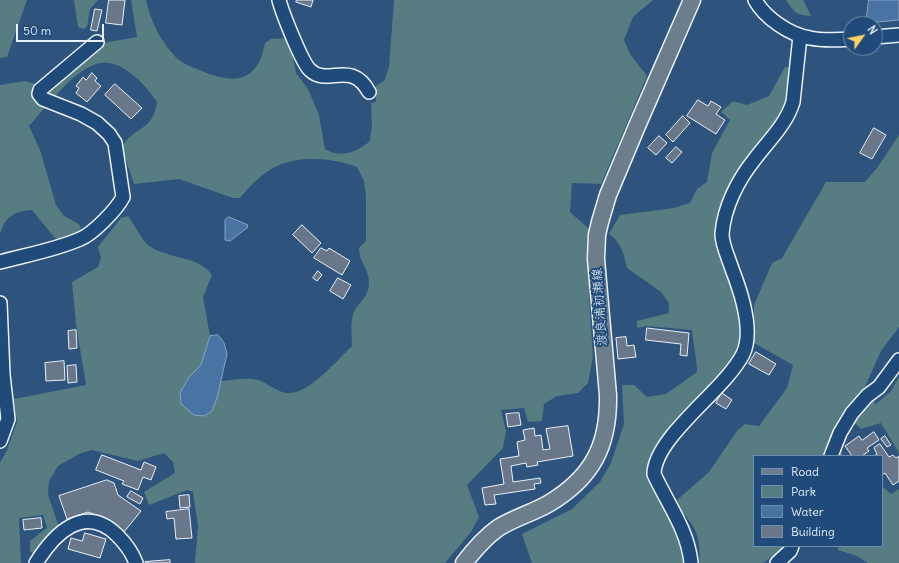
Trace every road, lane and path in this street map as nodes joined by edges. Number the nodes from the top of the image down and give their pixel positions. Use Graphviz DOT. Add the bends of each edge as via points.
graph roads {
  1 [pos="279,0"];
  2 [pos="692,0"];
  3 [pos="755,0"];
  4 [pos="899,35"];
  5 [pos="800,36"];
  6 [pos="883,36"];
  7 [pos="843,39"];
  8 [pos="97,42"];
  9 [pos="369,92"];
  10 [pos="0,262"];
  11 [pos="0,304"];
  12 [pos="899,360"];
  13 [pos="0,440"];
  14 [pos="831,455"];
  15 [pos="792,547"];
  16 [pos="36,563"];
  17 [pos="136,563"];
  18 [pos="464,563"];
  19 [pos="691,563"];
  20 [pos="777,563"];
  1 -- 9 [label="street" via="310,70 319,75 358,77"];
  2 -- 18 [label="main road, 渡良浦初瀬線" via="608,195 597,235 596,259 608,395 606,436 590,468 578,481 547,504 498,528"];
  3 -- 5 [label="street" via="772,19"];
  4 -- 6 [label="street"];
  5 -- 7 [label="street" via="811,39"];
  5 -- 19 [label="street" via="790,112 753,160 736,188 726,214 722,236 745,316 747,345 742,356 679,428 654,464 654,474 690,550"];
  8 -- 10 [label="street" via="40,90 39,94 43,99 98,123 109,134 115,143 123,197 106,218 81,239"];
  11 -- 13 [label="street" via="8,419"];
  12 -- 14 [label="street" via="879,387 852,413"];
  15 -- 20 [label="street"];
  16 -- 17 [label="street" via="57,535 72,526 89,521 101,524 113,532 126,546"];
}
